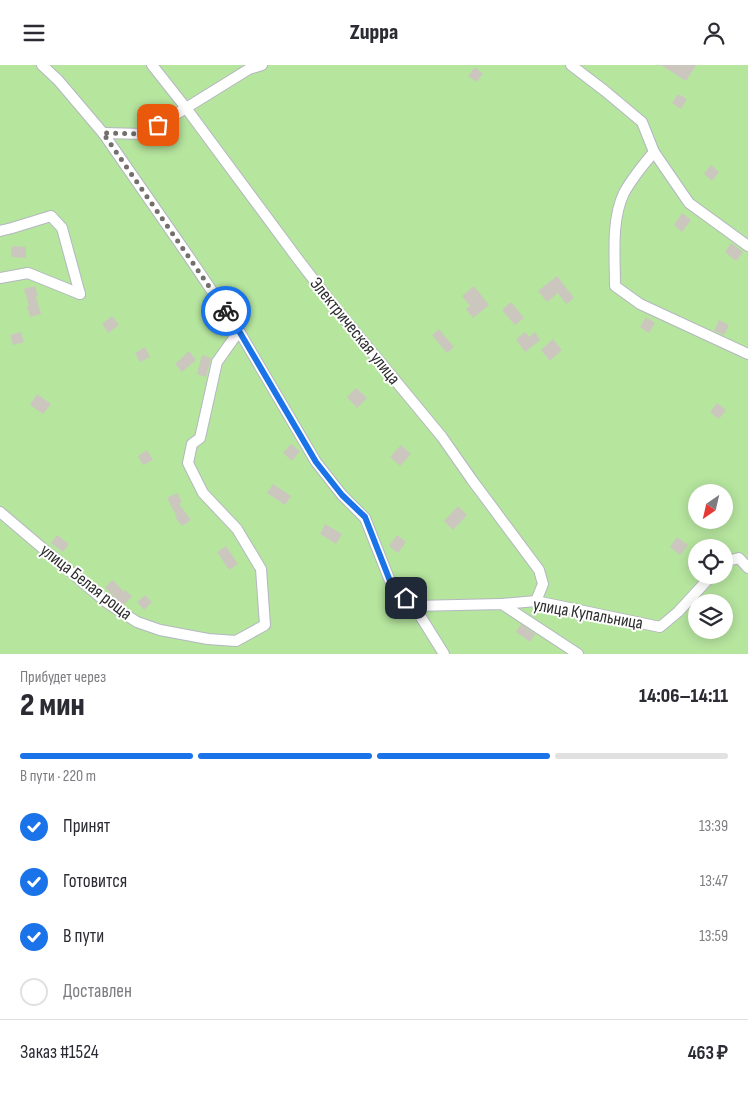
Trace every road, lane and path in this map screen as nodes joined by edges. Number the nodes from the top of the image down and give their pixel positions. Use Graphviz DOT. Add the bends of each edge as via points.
graph roads {
  1 [pos="42,65"];
  2 [pos="152,65"];
  3 [pos="262,65"];
  4 [pos="572,65"];
  5 [pos="186,108"];
  6 [pos="103,133"];
  7 [pos="654,151"];
  8 [pos="0,231"];
  9 [pos="748,246"];
  10 [pos="0,278"];
  11 [pos="239,331"];
  12 [pos="748,354"];
  13 [pos="0,512"];
  14 [pos="733,560"];
  15 [pos="748,569"];
  16 [pos="704,584"];
  17 [pos="536,601"];
  18 [pos="502,605"];
  19 [pos="414,606"];
  20 [pos="444,654"];
  21 [pos="578,654"];
  1 -- 6 [label="street"];
  2 -- 5 [label="street, Электрическая улица"];
  3 -- 5 [label="street" via="249,69"];
  4 -- 7 [label="street" via="642,122"];
  5 -- 6 [label="street" via="144,134"];
  5 -- 17 [label="street, Электрическая улица" via="333,305 442,437 539,570 544,584"];
  6 -- 11 [label="street"];
  7 -- 9 [label="street" via="689,203"];
  7 -- 12 [label="street" via="623,195 615,221 614,286 640,304"];
  8 -- 10 [label="street" via="51,216 62,228 80,293 28,273"];
  11 -- 13 [label="street, улица Белая роща" via="217,362 200,438 192,444 188,463 203,493 237,529 261,569 266,625 236,641 160,630 137,622 106,602"];
  11 -- 19 [label="street" via="316,462 342,495 365,517 390,581"];
  14 -- 15 [label="street" via="739,558"];
  16 -- 17 [label="street, улица Купальница" via="660,627"];
  17 -- 18 [label="street, улица Купальница"];
  18 -- 19 [label="street, улица Купальница"];
  18 -- 21 [label="street"];
  19 -- 20 [label="street"];
}
